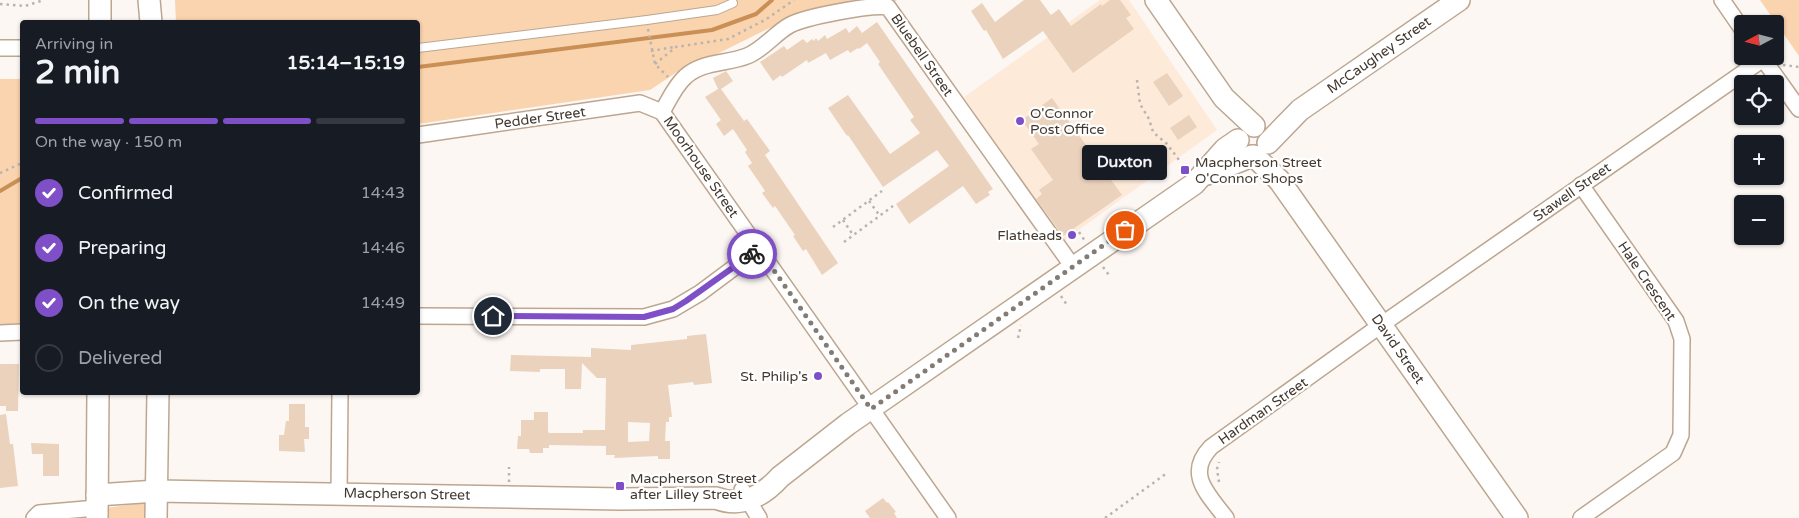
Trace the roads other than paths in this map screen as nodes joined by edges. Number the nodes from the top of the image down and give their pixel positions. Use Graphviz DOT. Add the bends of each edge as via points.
graph roads {
  1 [pos="100,0"];
  2 [pos="149,0"];
  3 [pos="1156,0"];
  4 [pos="1459,0"];
  5 [pos="1722,0"];
  6 [pos="734,3"];
  7 [pos="1734,18"];
  8 [pos="100,20"];
  9 [pos="151,20"];
  10 [pos="0,48"];
  11 [pos="20,48"];
  12 [pos="420,48"];
  13 [pos="1752,65"];
  14 [pos="1767,65"];
  15 [pos="1799,109"];
  16 [pos="662,112"];
  17 [pos="420,136"];
  18 [pos="1254,141"];
  19 [pos="1581,186"];
  20 [pos="759,249"];
  21 [pos="1073,266"];
  22 [pos="420,316"];
  23 [pos="1381,325"];
  24 [pos="20,332"];
  25 [pos="0,333"];
  26 [pos="98,395"];
  27 [pos="158,395"];
  28 [pos="340,395"];
  29 [pos="871,409"];
  30 [pos="157,491"];
  31 [pos="339,493"];
  32 [pos="745,495"];
  33 [pos="97,507"];
  34 [pos="34,518"];
  35 [pos="156,518"];
  36 [pos="759,518"];
  37 [pos="948,518"];
  38 [pos="1226,518"];
  39 [pos="1517,518"];
  40 [pos="1581,518"];
  1 -- 8 [label="street"];
  2 -- 9 [label="street"];
  3 -- 18 [label="street, David Street" via="1224,98 1232,122"];
  4 -- 18 [label="street, McCaughey Street"];
  5 -- 7 [label="street"];
  6 -- 12 [label="lane" via="717,10 648,24"];
  10 -- 11 [label="street"];
  13 -- 19 [label="street, Stawell Street"];
  14 -- 15 [label="street"];
  16 -- 17 [label="street, Pedder Street" via="640,103"];
  16 -- 20 [label="street, Moorhouse Street"];
  16 -- 21 [label="street, Bluebell Street" via="676,87 690,73 749,55 792,24 865,7 888,7"];
  18 -- 21 [label="street, Macpherson Street" via="1225,149 1202,176"];
  18 -- 23 [label="street, David Street"];
  19 -- 23 [label="street, Stawell Street"];
  19 -- 40 [label="street, Hale Crescent" via="1676,321 1682,348 1681,435 1672,453"];
  20 -- 22 [label="street" via="673,309 644,317"];
  20 -- 29 [label="street, Moorhouse Street"];
  21 -- 29 [label="street, Macpherson Street"];
  23 -- 38 [label="street, Hardman Street" via="1211,447 1202,457 1199,475 1204,488"];
  23 -- 39 [label="street, David Street"];
  24 -- 25 [label="street"];
  26 -- 33 [label="street"];
  27 -- 30 [label="street"];
  28 -- 31 [label="street"];
  29 -- 32 [label="street, Macpherson Street" via="780,477 769,478"];
  29 -- 37 [label="street, Moorhouse Street"];
  30 -- 31 [label="street, Macpherson Street"];
  30 -- 33 [label="street, Macpherson Street"];
  30 -- 35 [label="street"];
  31 -- 32 [label="street, Macpherson Street" via="621,499 716,498 726,492"];
  32 -- 36 [label="street"];
  33 -- 34 [label="street" via="39,513"];
}
